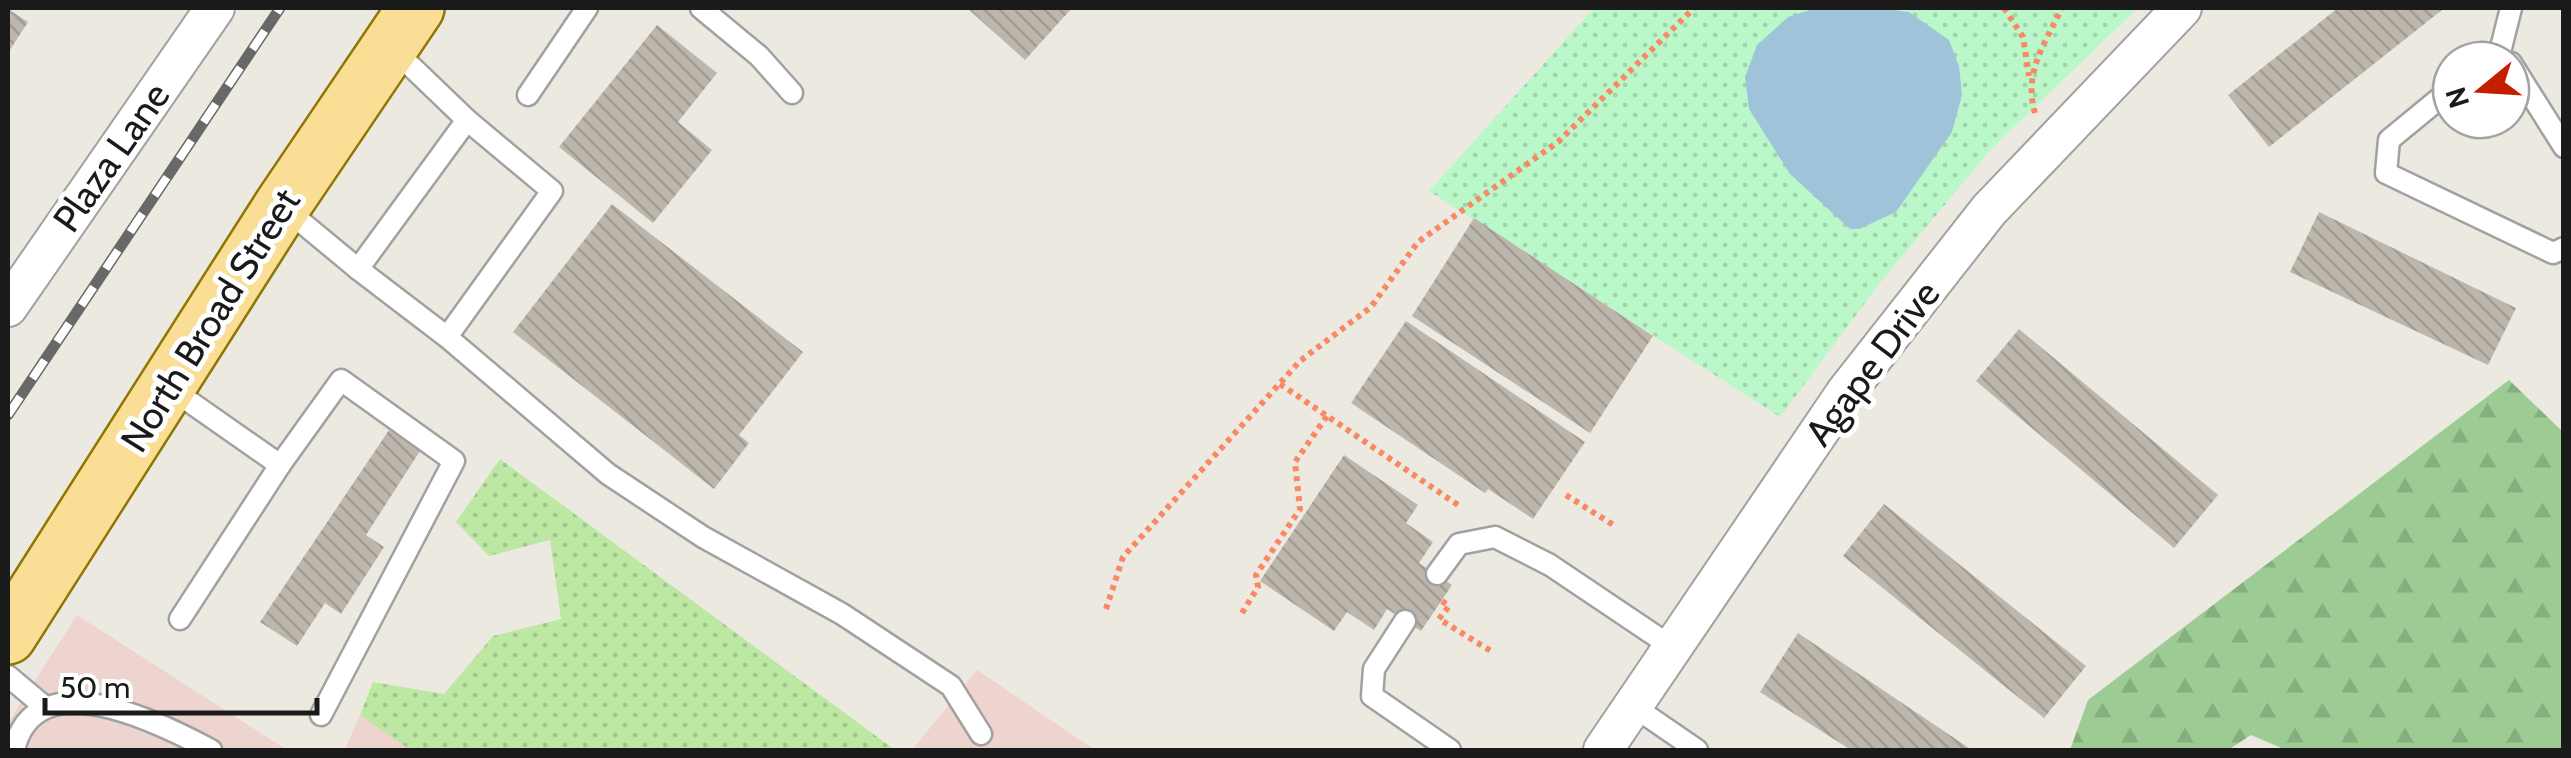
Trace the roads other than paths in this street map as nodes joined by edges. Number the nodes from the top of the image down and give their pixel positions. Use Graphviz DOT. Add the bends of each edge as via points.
graph roads {
  1 [pos="215,8"];
  2 [pos="588,8"];
  3 [pos="701,8"];
  4 [pos="2182,8"];
  5 [pos="2511,8"];
  6 [pos="403,27"];
  7 [pos="2505,40"];
  8 [pos="792,93"];
  9 [pos="528,95"];
  10 [pos="2531,100"];
  11 [pos="2431,105"];
  12 [pos="467,120"];
  13 [pos="2564,147"];
  14 [pos="282,206"];
  15 [pos="2564,248"];
  16 [pos="358,268"];
  17 [pos="8,307"];
  18 [pos="447,338"];
  19 [pos="169,387"];
  20 [pos="280,465"];
  21 [pos="1437,574"];
  22 [pos="180,619"];
  23 [pos="1405,621"];
  24 [pos="8,636"];
  25 [pos="1672,646"];
  26 [pos="8,676"];
  27 [pos="1632,706"];
  28 [pos="45,707"];
  29 [pos="321,715"];
  30 [pos="981,734"];
  31 [pos="14,750"];
  32 [pos="211,750"];
  33 [pos="1450,750"];
  34 [pos="1604,750"];
  35 [pos="1697,750"];
  1 -- 17 [label="street, Plaza Lane"];
  2 -- 9 [label="lane"];
  3 -- 8 [label="lane" via="760,56"];
  4 -- 25 [label="street, Agape Drive" via="1989,210 1846,392"];
  5 -- 7 [label="lane"];
  6 -- 12 [label="lane"];
  6 -- 14 [label="main road, North Broad Street"];
  10 -- 13 [label="lane"];
  11 -- 15 [label="lane" via="2388,140 2386,174 2554,253"];
  12 -- 16 [label="lane"];
  12 -- 18 [label="lane" via="552,191"];
  14 -- 16 [label="lane"];
  14 -- 19 [label="main road, North Broad Street"];
  16 -- 18 [label="lane"];
  18 -- 30 [label="lane" via="608,474 951,686"];
  19 -- 20 [label="lane"];
  19 -- 24 [label="main road, North Broad Street"];
  20 -- 22 [label="lane"];
  20 -- 29 [label="lane" via="342,380 454,461"];
  21 -- 25 [label="lane" via="1459,544 1494,537 1550,565"];
  23 -- 33 [label="lane" via="1374,669 1372,696"];
  25 -- 27 [label="street, Agape Drive"];
  26 -- 28 [label="lane"];
  27 -- 34 [label="street, Agape Drive"];
  27 -- 35 [label="lane"];
  28 -- 31 [label="lane" via="18,734"];
  28 -- 32 [label="lane" via="89,701"];
}
